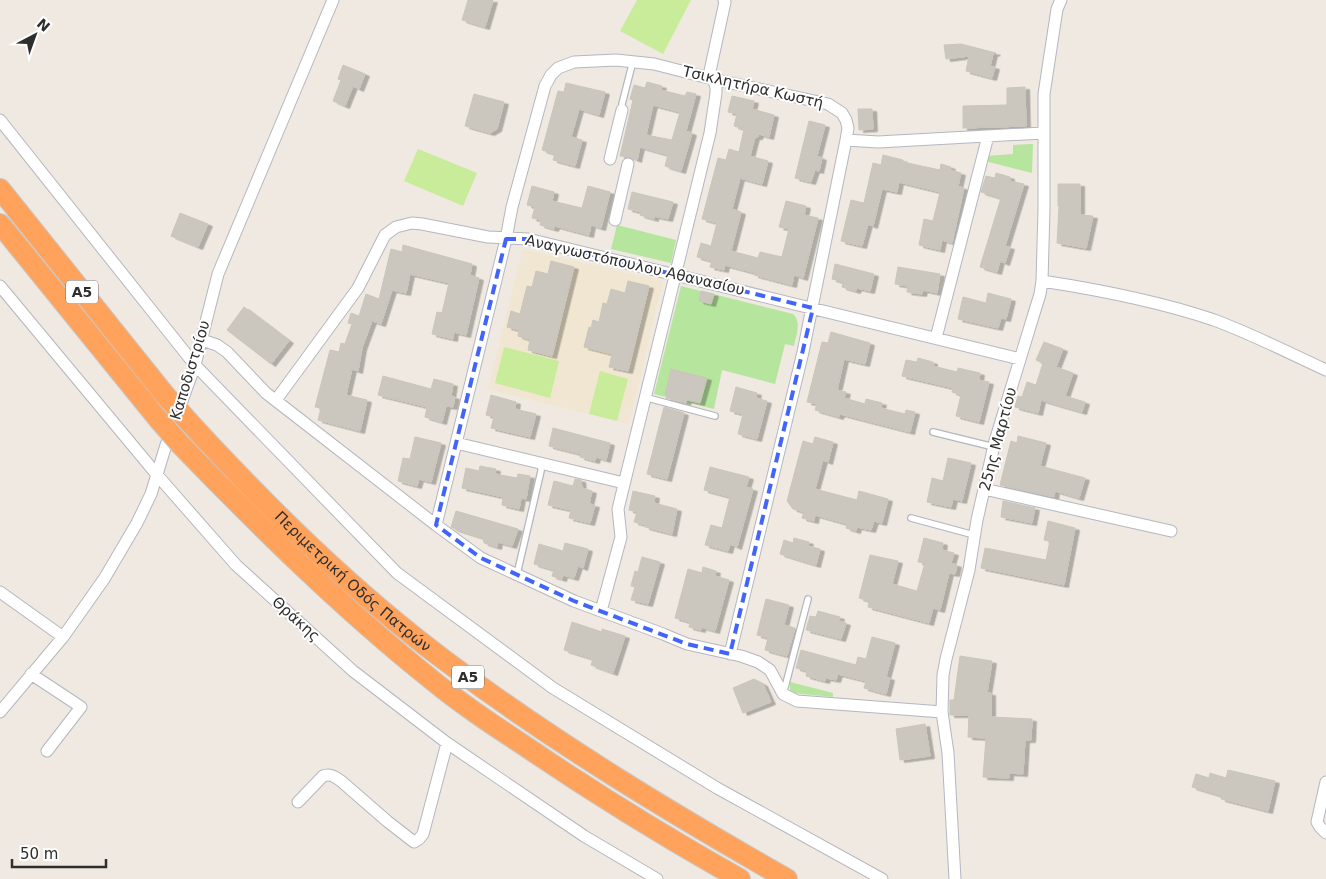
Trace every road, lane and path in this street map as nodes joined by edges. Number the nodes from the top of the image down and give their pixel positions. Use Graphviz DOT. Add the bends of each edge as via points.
graph roads {
  1 [pos="333,0"];
  2 [pos="724,0"];
  3 [pos="1060,0"];
  4 [pos="633,61"];
  5 [pos="713,79"];
  6 [pos="622,110"];
  7 [pos="0,120"];
  8 [pos="1043,133"];
  9 [pos="988,136"];
  10 [pos="846,140"];
  11 [pos="610,159"];
  12 [pos="628,164"];
  13 [pos="0,189"];
  14 [pos="615,220"];
  15 [pos="0,224"];
  16 [pos="506,239"];
  17 [pos="676,274"];
  18 [pos="1042,281"];
  19 [pos="0,286"];
  20 [pos="813,308"];
  21 [pos="936,338"];
  22 [pos="202,340"];
  23 [pos="1020,359"];
  24 [pos="195,365"];
  25 [pos="1326,370"];
  26 [pos="644,397"];
  27 [pos="276,400"];
  28 [pos="715,416"];
  29 [pos="933,432"];
  30 [pos="456,443"];
  31 [pos="994,447"];
  32 [pos="541,463"];
  33 [pos="158,476"];
  34 [pos="624,483"];
  35 [pos="984,488"];
  36 [pos="911,518"];
  37 [pos="436,525"];
  38 [pos="1171,531"];
  39 [pos="974,535"];
  40 [pos="517,574"];
  41 [pos="0,592"];
  42 [pos="808,599"];
  43 [pos="601,611"];
  44 [pos="63,637"];
  45 [pos="730,654"];
  46 [pos="31,674"];
  47 [pos="783,694"];
  48 [pos="0,712"];
  49 [pos="942,712"];
  50 [pos="447,743"];
  51 [pos="47,751"];
  52 [pos="1326,782"];
  53 [pos="298,802"];
  54 [pos="1326,833"];
  55 [pos="658,879"];
  56 [pos="740,879"];
  57 [pos="787,879"];
  58 [pos="882,879"];
  59 [pos="954,879"];
  1 -- 22 [label="street, Καποδιστρίου" via="218,274"];
  2 -- 5 [label="street" via="710,71"];
  3 -- 8 [label="street, 25ης Μαρτίου" via="1046,72"];
  4 -- 5 [label="street, Τσικλητήρα Κωστή" via="668,66"];
  4 -- 6 [label="lane"];
  4 -- 16 [label="street, Τσικλητήρα Κωστή" via="582,61 566,64 551,75 545,86"];
  5 -- 10 [label="street, Τσικλητήρα Κωστή" via="828,104 842,113 846,120"];
  5 -- 17 [label="street" via="716,93 710,132"];
  6 -- 11 [label="street"];
  7 -- 24 [label="street"];
  8 -- 9 [label="street"];
  8 -- 18 [label="street, 25ης Μαρτίου"];
  9 -- 10 [label="street" via="867,142"];
  9 -- 21 [label="street"];
  10 -- 20 [label="street, Τσικλητήρα Κωστή"];
  12 -- 14 [label="street"];
  13 -- 57 [label="highway, Περιμετρική Οδός Πατρών / Α5, bridge" via="189,422 285,521 393,618 449,664 569,748"];
  15 -- 56 [label="highway, Περιμετρική Οδός Πατρών / Α5, bridge" via="159,420 329,592 434,682 556,767"];
  16 -- 17 [label="street, Αναγνωστόπουλου Αθανασίου" via="528,239"];
  16 -- 27 [label="street, Αναγνωστόπουλου Αθανασίου" via="422,224 403,224 391,230 381,242 358,288"];
  16 -- 30 [label="street"];
  17 -- 20 [label="street, Αναγνωστόπουλου Αθανασίου"];
  17 -- 26 [label="street"];
  18 -- 23 [label="street, 25ης Μαρτίου" via="1037,310"];
  18 -- 25 [label="street" via="1113,292 1214,320"];
  19 -- 33 [label="street, Θράκης"];
  20 -- 21 [label="street, Αναγνωστόπουλου Αθανασίου"];
  20 -- 45 [label="street, Τσικλητήρα Κωστή"];
  21 -- 23 [label="street, Αναγνωστόπουλου Αθανασίου"];
  22 -- 24 [label="street, Καποδιστρίου"];
  22 -- 27 [label="street" via="227,352"];
  23 -- 31 [label="street, 25ης Μαρτίου"];
  24 -- 33 [label="street, Καποδιστρίου"];
  24 -- 58 [label="street" via="397,573 553,688 717,788"];
  26 -- 28 [label="lane"];
  26 -- 34 [label="street"];
  27 -- 37 [label="street"];
  29 -- 31 [label="lane"];
  30 -- 32 [label="street"];
  30 -- 37 [label="street"];
  31 -- 35 [label="street, 25ης Μαρτίου"];
  32 -- 34 [label="street"];
  32 -- 40 [label="lane"];
  33 -- 44 [label="street, Καποδιστρίου" via="116,560"];
  33 -- 50 [label="street, Θράκης" via="236,565 353,671"];
  34 -- 43 [label="street" via="618,509 621,537"];
  35 -- 38 [label="street"];
  35 -- 39 [label="street, 25ης Μαρτίου"];
  36 -- 39 [label="lane"];
  37 -- 40 [label="street" via="481,558"];
  39 -- 49 [label="street, 25ης Μαρτίου" via="969,570 943,675"];
  40 -- 43 [label="street"];
  41 -- 44 [label="street"];
  42 -- 47 [label="lane"];
  43 -- 45 [label="street" via="686,644"];
  44 -- 46 [label="street, Καποδιστρίου"];
  45 -- 47 [label="street" via="750,658 765,666 774,675"];
  46 -- 48 [label="street, Καποδιστρίου"];
  46 -- 51 [label="street" via="81,707"];
  47 -- 49 [label="street" via="804,702"];
  49 -- 59 [label="street, 25ης Μαρτίου" via="948,753"];
  50 -- 53 [label="street" via="423,834 414,842 331,775 323,776"];
  50 -- 55 [label="street, Θράκης" via="584,836"];
  52 -- 54 [label="street" via="1317,822"];
}
